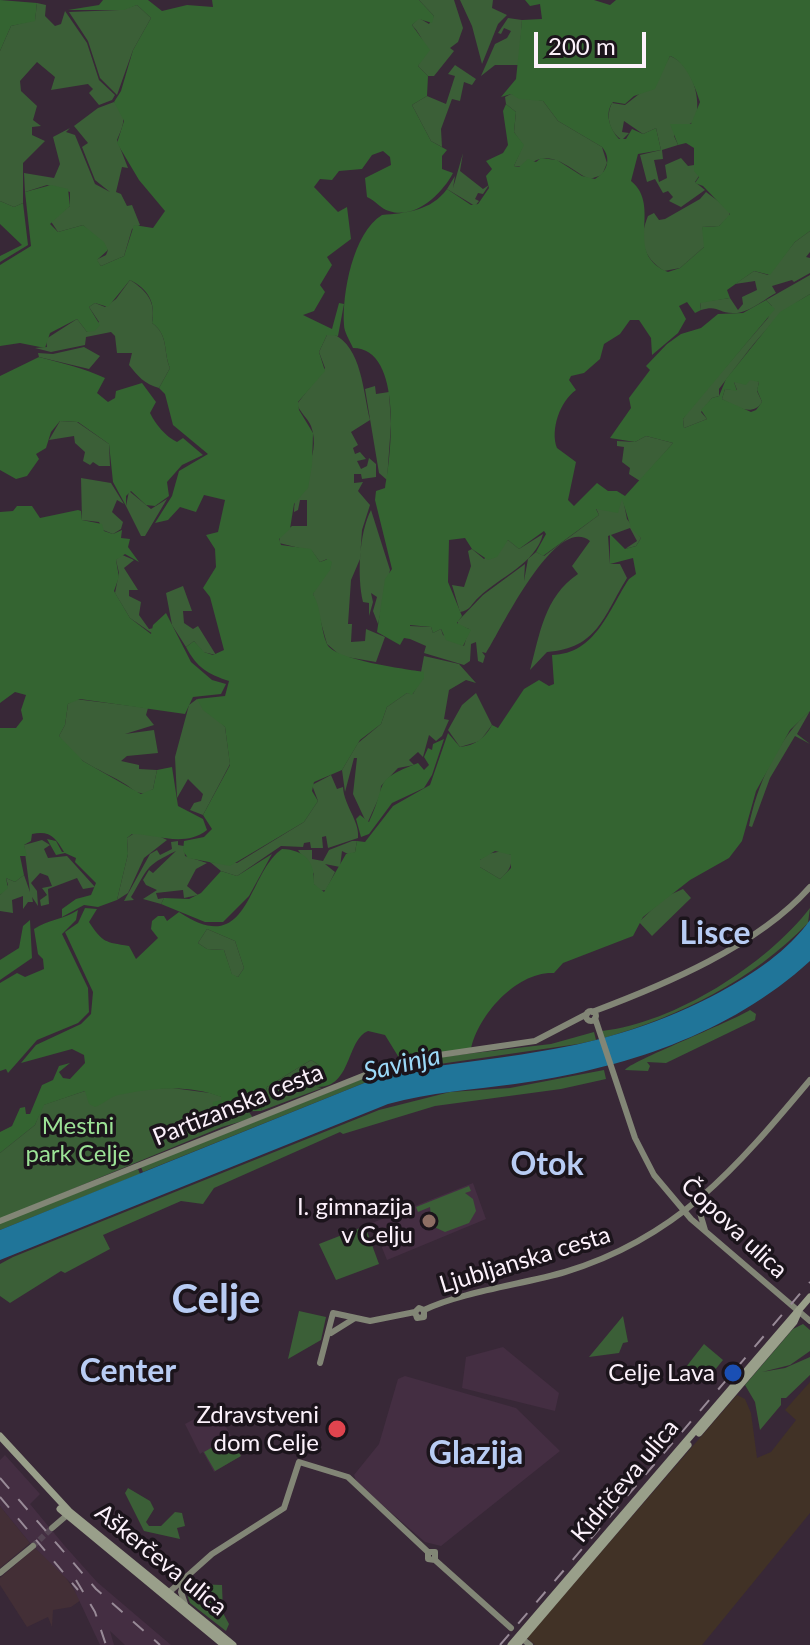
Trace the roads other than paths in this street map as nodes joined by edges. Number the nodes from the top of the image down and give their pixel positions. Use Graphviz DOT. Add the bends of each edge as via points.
graph roads {
  1 [pos="810,887"];
  2 [pos="591,1017"];
  3 [pos="810,1080"];
  4 [pos="704,1198"];
  5 [pos="685,1213"];
  6 [pos="0,1221"];
  7 [pos="706,1233"];
  8 [pos="810,1297"];
  9 [pos="798,1311"];
  10 [pos="356,1318"];
  11 [pos="810,1321"];
  12 [pos="329,1336"];
  13 [pos="320,1363"];
  14 [pos="0,1438"];
  15 [pos="68,1514"];
  16 [pos="52,1528"];
  17 [pos="33,1546"];
  18 [pos="0,1573"];
  19 [pos="188,1574"];
  20 [pos="168,1593"];
  21 [pos="185,1604"];
  22 [pos="511,1628"];
  23 [pos="224,1642"];
  24 [pos="524,1644"];
  25 [pos="233,1645"];
  26 [pos="511,1645"];
  1 -- 2 [label="street" via="744,940"];
  2 -- 5 [label="street, Čopova ulica" via="641,1151"];
  2 -- 6 [label="street, Partizanska cesta" via="535,1041 439,1055 370,1073"];
  3 -- 4 [label="street, Ljubljanska cesta"];
  4 -- 5 [label="street, Ljubljanska cesta"];
  4 -- 7 [label="street" via="700,1213"];
  5 -- 7 [label="street, Čopova ulica"];
  5 -- 10 [label="street, Ljubljanska cesta" via="596,1261 424,1310 375,1321"];
  7 -- 9 [label="street, Čopova ulica"];
  8 -- 9 [label="main road"];
  9 -- 11 [label="street, Čopova ulica"];
  9 -- 24 [label="main road, Kidričeva ulica"];
  9 -- 26 [label="main road, Kidričeva ulica"];
  10 -- 12 [label="street"];
  10 -- 12 [label="street, Ljubljanska cesta" via="333,1313"];
  12 -- 13 [label="street"];
  14 -- 15 [label="main road"];
  14 -- 15 [label="main road"];
  15 -- 16 [label="street"];
  15 -- 20 [label="main road, Aškerčeva ulica"];
  17 -- 18 [label="street"];
  19 -- 20 [label="street"];
  19 -- 21 [label="street" via="182,1586"];
  19 -- 22 [label="street" via="279,1512 288,1502 299,1462 348,1477 428,1552 428,1559"];
  20 -- 21 [label="main road, Aškerčeva ulica"];
  20 -- 23 [label="main road, Aškerčeva ulica"];
  21 -- 23 [label="main road, Aškerčeva ulica"];
  23 -- 25 [label="main road"];
}
